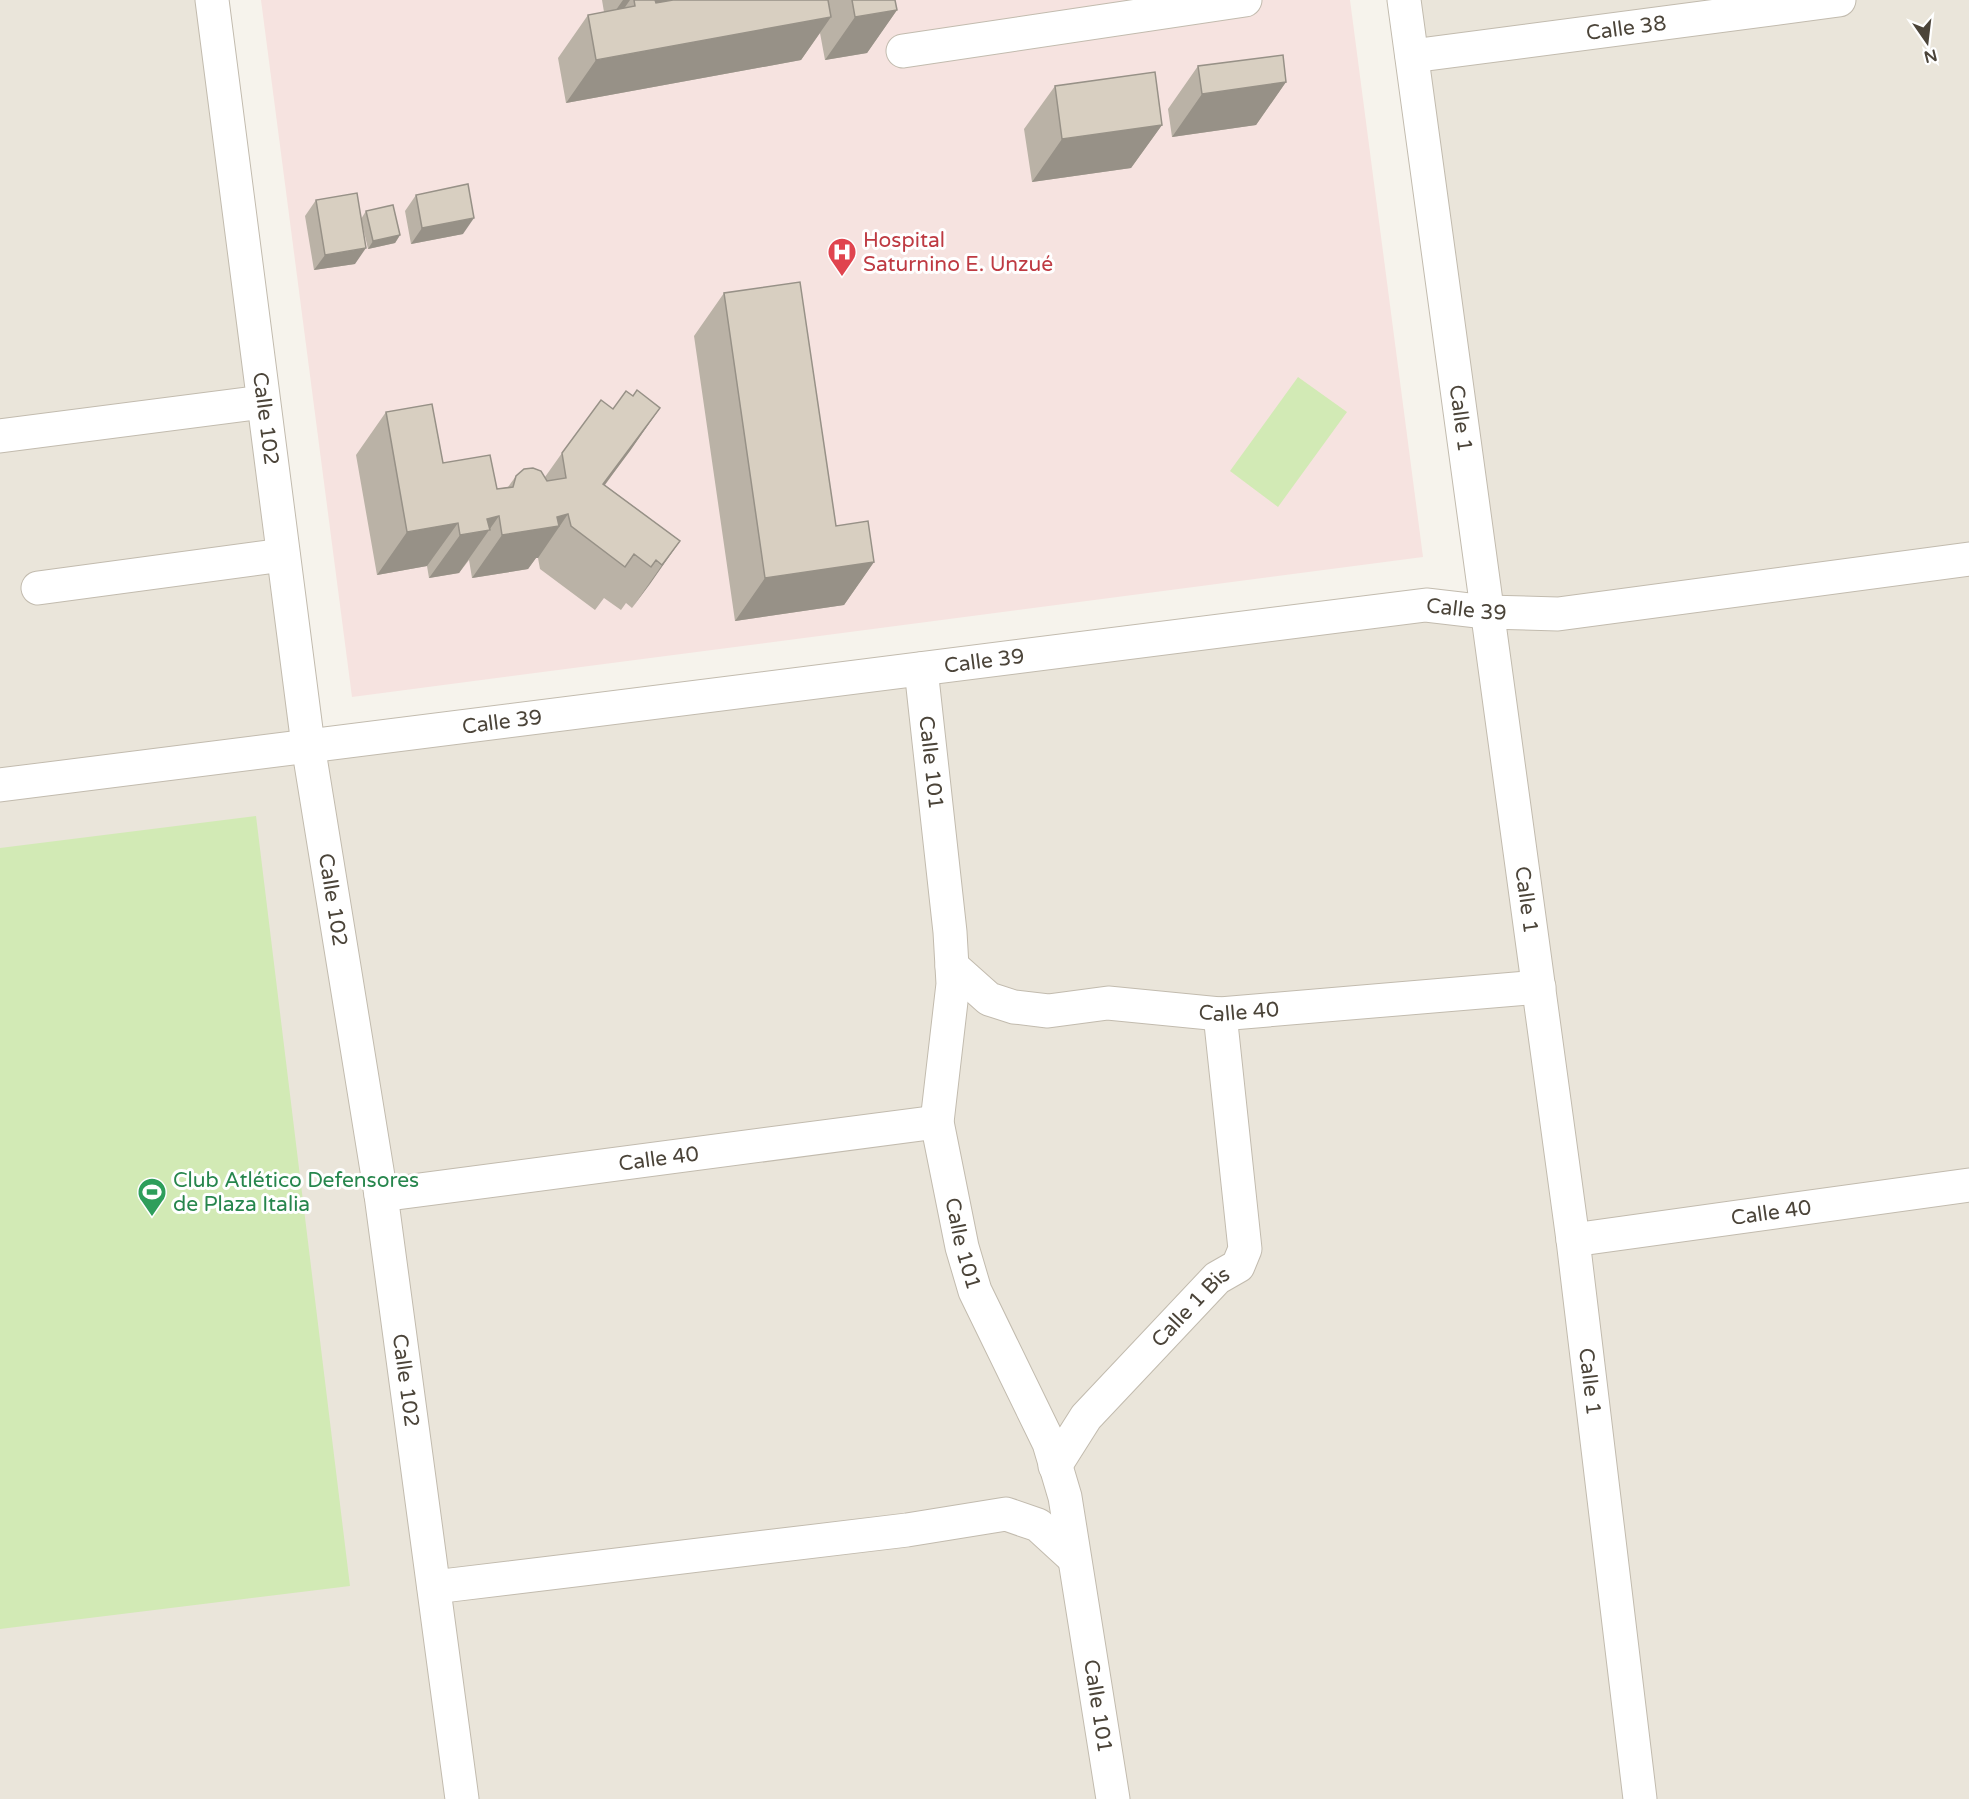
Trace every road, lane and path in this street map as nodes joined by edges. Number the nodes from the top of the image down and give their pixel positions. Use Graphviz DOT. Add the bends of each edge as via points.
graph roads {
  1 [pos="212,0"];
  2 [pos="1245,0"];
  3 [pos="1404,0"];
  4 [pos="1839,0"];
  5 [pos="903,51"];
  6 [pos="1412,56"];
  7 [pos="263,402"];
  8 [pos="0,436"];
  9 [pos="283,555"];
  10 [pos="1969,559"];
  11 [pos="38,588"];
  12 [pos="1486,612"];
  13 [pos="921,669"];
  14 [pos="308,746"];
  15 [pos="0,785"];
  16 [pos="952,966"];
  17 [pos="1539,987"];
  18 [pos="1220,1014"];
  19 [pos="937,1122"];
  20 [pos="1969,1185"];
  21 [pos="381,1195"];
  22 [pos="1573,1240"];
  23 [pos="1055,1466"];
  24 [pos="1074,1558"];
  25 [pos="434,1587"];
  26 [pos="462,1799"];
  27 [pos="1113,1799"];
  28 [pos="1640,1799"];
  1 -- 7 [label="street, Calle 102"];
  2 -- 5 [label="street"];
  3 -- 6 [label="street, Calle 1"];
  4 -- 6 [label="street, Calle 38"];
  6 -- 12 [label="street, Calle 1"];
  7 -- 8 [label="street"];
  7 -- 9 [label="street, Calle 102"];
  9 -- 11 [label="street"];
  9 -- 14 [label="street, Calle 102"];
  10 -- 12 [label="street, Calle 39" via="1558,614"];
  12 -- 13 [label="street, Calle 39" via="1426,605"];
  12 -- 17 [label="street, Calle 1"];
  13 -- 14 [label="street, Calle 39"];
  13 -- 16 [label="street, Calle 101"];
  14 -- 15 [label="street, Calle 39"];
  14 -- 21 [label="street, Calle 102"];
  16 -- 18 [label="street, Calle 40" via="989,999 1014,1008 1048,1011 1108,1003"];
  16 -- 19 [label="street, Calle 101"];
  17 -- 18 [label="street, Calle 40"];
  17 -- 22 [label="street, Calle 1"];
  18 -- 23 [label="street, Calle 1 Bis" via="1245,1249 1238,1266 1217,1278 1093,1409"];
  19 -- 21 [label="street, Calle 40"];
  19 -- 23 [label="street, Calle 101" via="962,1247 975,1291 1049,1443"];
  20 -- 22 [label="street, Calle 40"];
  21 -- 25 [label="street, Calle 102"];
  22 -- 28 [label="street, Calle 1"];
  23 -- 24 [label="street, Calle 101" via="1065,1497"];
  24 -- 25 [label="street" via="1038,1525 1006,1514 896,1532"];
  24 -- 27 [label="street, Calle 101"];
  25 -- 26 [label="street, Calle 102"];
}
